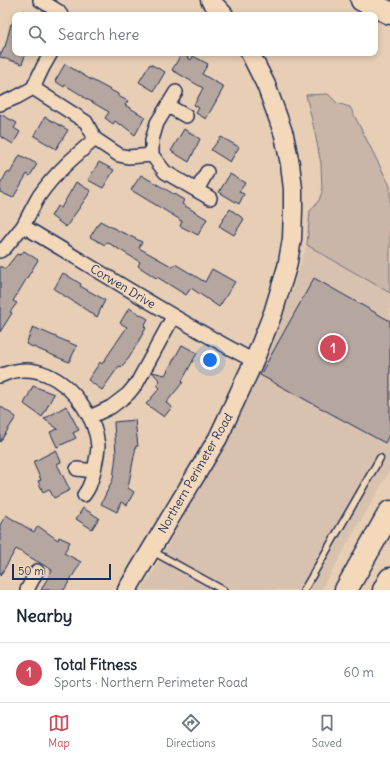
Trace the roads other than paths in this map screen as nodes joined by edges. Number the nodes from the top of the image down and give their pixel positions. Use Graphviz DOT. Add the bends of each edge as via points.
graph roads {
  1 [pos="40,0"];
  2 [pos="210,0"];
  3 [pos="362,0"];
  4 [pos="59,12"];
  5 [pos="221,12"];
  6 [pos="390,13"];
  7 [pos="49,56"];
  8 [pos="251,56"];
  9 [pos="33,88"];
  10 [pos="176,92"];
  11 [pos="0,104"];
  12 [pos="168,106"];
  13 [pos="186,116"];
  14 [pos="95,138"];
  15 [pos="152,155"];
  16 [pos="207,172"];
  17 [pos="197,190"];
  18 [pos="210,198"];
  19 [pos="23,226"];
  20 [pos="0,251"];
  21 [pos="173,317"];
  22 [pos="254,361"];
  23 [pos="0,376"];
  24 [pos="90,417"];
  25 [pos="380,458"];
  26 [pos="77,469"];
  27 [pos="94,471"];
  28 [pos="84,495"];
  29 [pos="390,512"];
  30 [pos="151,551"];
  31 [pos="37,571"];
  32 [pos="390,579"];
  33 [pos="27,590"];
  34 [pos="127,590"];
  35 [pos="223,590"];
  36 [pos="304,590"];
  37 [pos="346,590"];
  38 [pos="384,590"];
  1 -- 4 [label="street"];
  2 -- 5 [label="main road"];
  3 -- 6 [label="highway"];
  7 -- 9 [label="street"];
  8 -- 22 [label="main road, Northern Perimeter Road" via="282,129 293,188 292,239 287,268"];
  9 -- 11 [label="street"];
  9 -- 14 [label="street" via="86,122"];
  10 -- 12 [label="street"];
  12 -- 13 [label="street"];
  12 -- 15 [label="street" via="157,122 152,140"];
  14 -- 15 [label="street" via="119,155"];
  14 -- 19 [label="street" via="67,164 39,196"];
  15 -- 17 [label="street" via="165,172"];
  16 -- 17 [label="street"];
  17 -- 18 [label="street"];
  19 -- 20 [label="street"];
  19 -- 21 [label="street, Corwen Drive"];
  21 -- 22 [label="street, Corwen Drive"];
  21 -- 24 [label="street" via="137,384 111,407"];
  22 -- 30 [label="main road, Northern Perimeter Road" via="218,438"];
  23 -- 24 [label="street" via="19,370 50,375 64,384"];
  24 -- 27 [label="street" via="96,431 98,447"];
  25 -- 36 [label="lane"];
  26 -- 27 [label="street"];
  27 -- 28 [label="street"];
  29 -- 37 [label="highway"];
  30 -- 34 [label="main road, Northern Perimeter Road"];
  30 -- 35 [label="lane"];
  31 -- 33 [label="street"];
  32 -- 38 [label="highway"];
}
